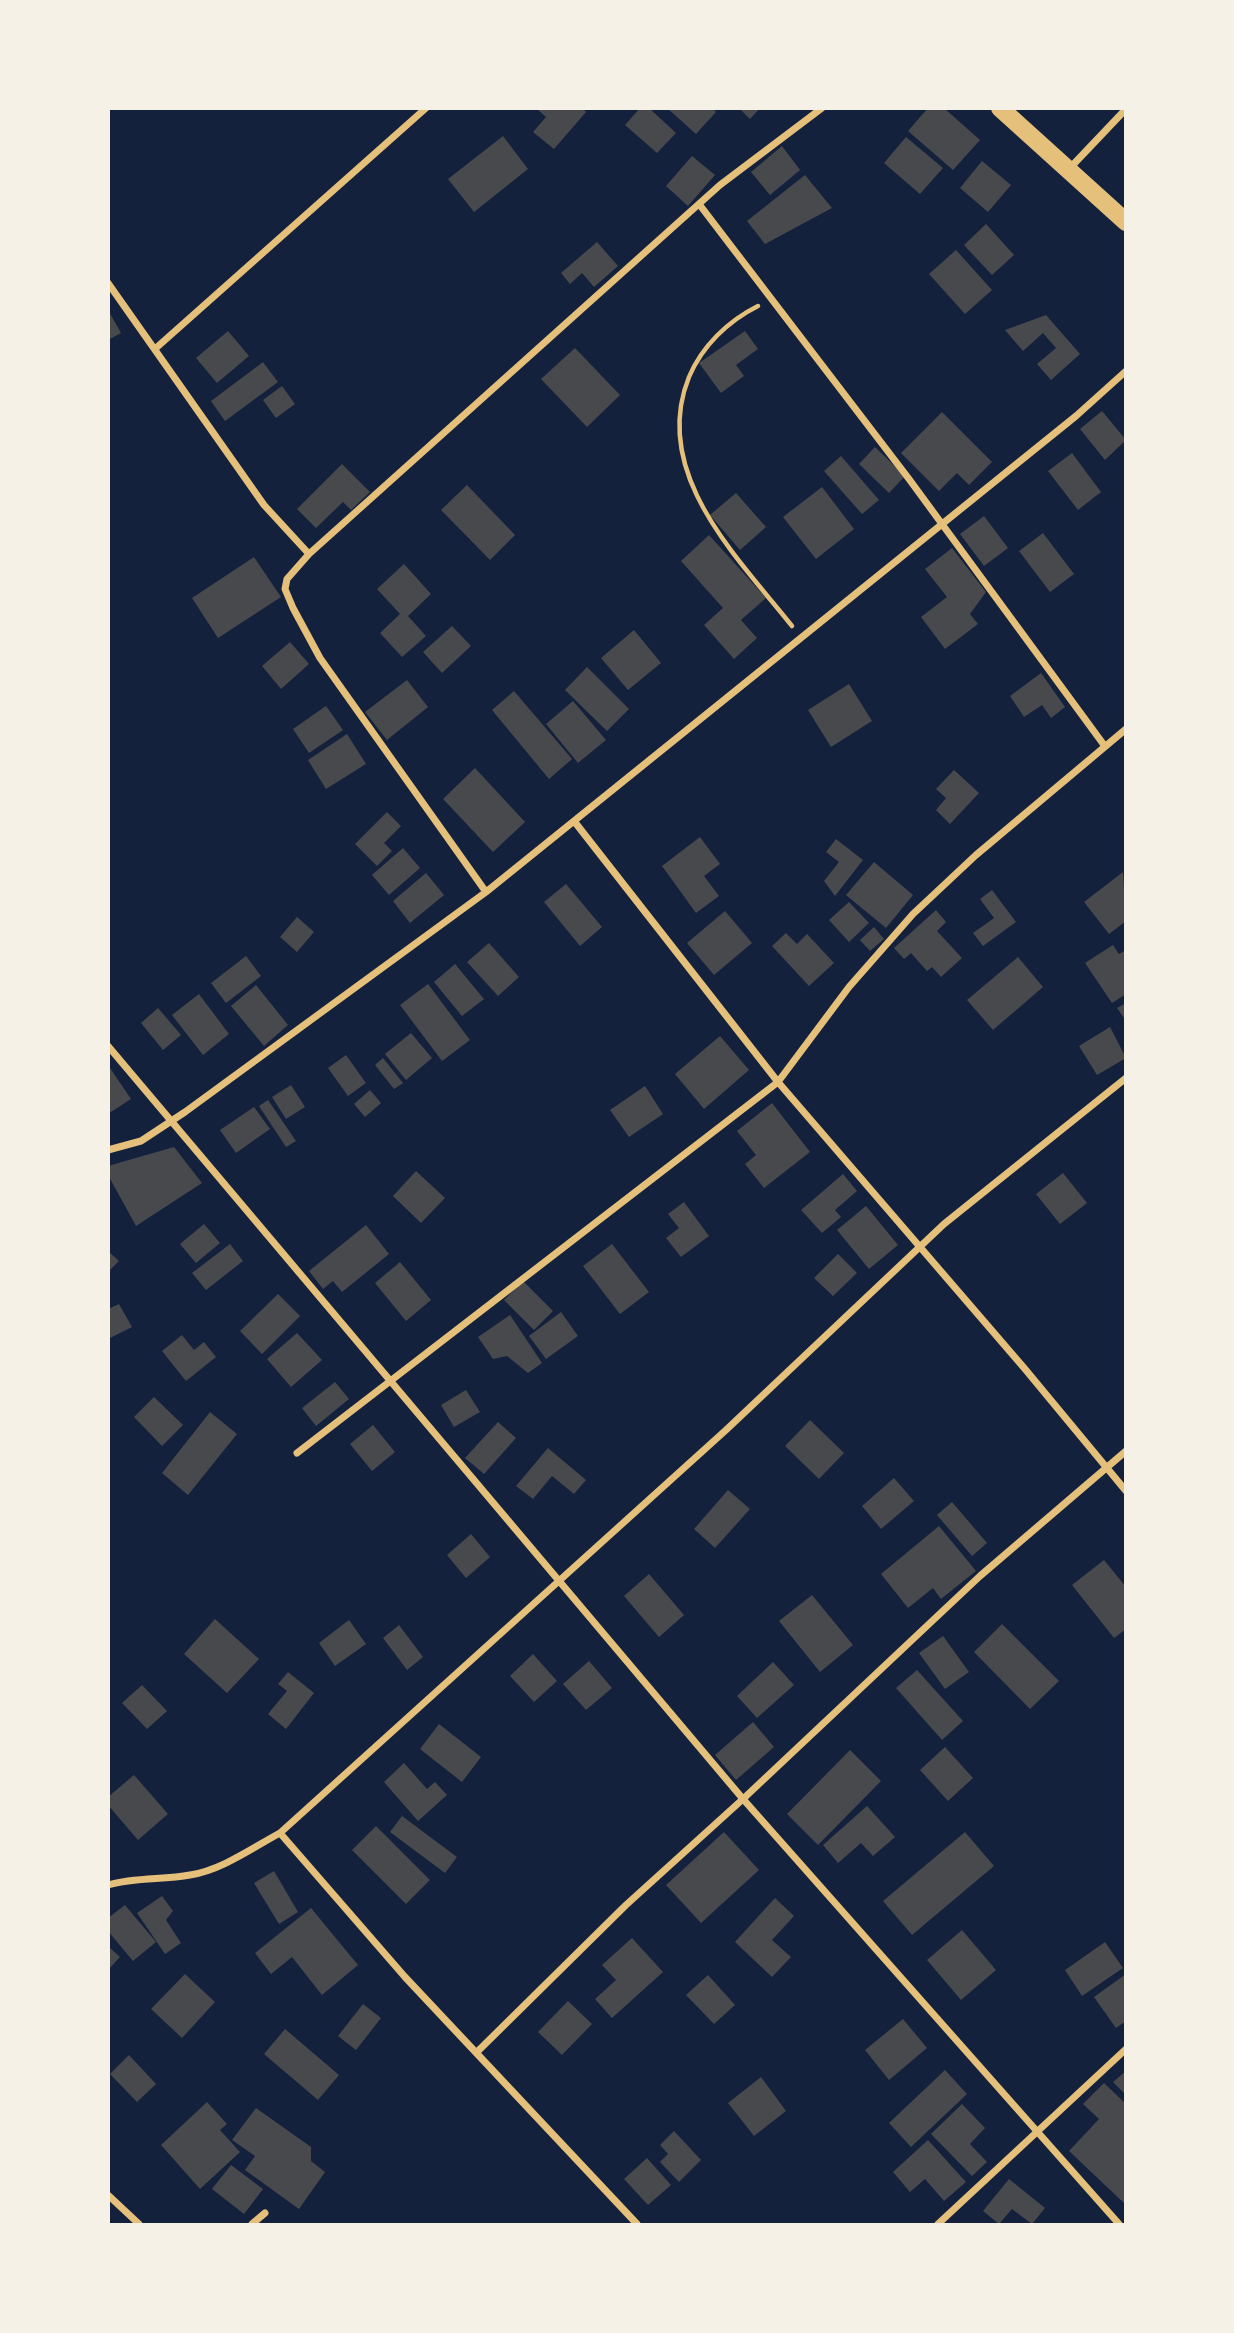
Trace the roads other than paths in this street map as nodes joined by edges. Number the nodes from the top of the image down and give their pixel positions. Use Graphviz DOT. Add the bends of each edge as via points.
graph roads {
  1 [pos="426,108"];
  2 [pos="822,108"];
  3 [pos="1000,108"];
  4 [pos="1125,109"];
  5 [pos="1069,169"];
  6 [pos="699,204"];
  7 [pos="1125,222"];
  8 [pos="108,283"];
  9 [pos="156,348"];
  10 [pos="1125,371"];
  11 [pos="942,523"];
  12 [pos="309,554"];
  13 [pos="1125,729"];
  14 [pos="1104,745"];
  15 [pos="574,821"];
  16 [pos="486,892"];
  17 [pos="108,1046"];
  18 [pos="1125,1079"];
  19 [pos="778,1082"];
  20 [pos="169,1122"];
  21 [pos="108,1150"];
  22 [pos="919,1247"];
  23 [pos="388,1381"];
  24 [pos="1125,1451"];
  25 [pos="297,1453"];
  26 [pos="1106,1467"];
  27 [pos="1125,1491"];
  28 [pos="558,1583"];
  29 [pos="743,1799"];
  30 [pos="280,1833"];
  31 [pos="108,1885"];
  32 [pos="1125,2049"];
  33 [pos="477,2052"];
  34 [pos="1035,2131"];
  35 [pos="108,2195"];
  36 [pos="265,2213"];
  37 [pos="139,2224"];
  38 [pos="252,2224"];
  39 [pos="637,2224"];
  40 [pos="937,2224"];
  41 [pos="1119,2224"];
  1 -- 9 [label="street"];
  2 -- 6 [label="street"];
  3 -- 5 [label="main road"];
  4 -- 5 [label="street"];
  5 -- 7 [label="main road"];
  6 -- 11 [label="street"];
  6 -- 12 [label="street"];
  8 -- 9 [label="street"];
  9 -- 12 [label="street" via="264,505"];
  10 -- 11 [label="street"];
  11 -- 14 [label="street"];
  11 -- 15 [label="street"];
  12 -- 16 [label="street" via="287,579 285,589 293,608 344,692"];
  13 -- 14 [label="street"];
  14 -- 19 [label="street" via="913,914 849,987"];
  15 -- 16 [label="street"];
  15 -- 19 [label="street"];
  16 -- 20 [label="street"];
  17 -- 20 [label="street"];
  18 -- 22 [label="street"];
  19 -- 22 [label="street"];
  19 -- 23 [label="street"];
  20 -- 21 [label="street" via="141,1141"];
  20 -- 23 [label="street"];
  22 -- 26 [label="street"];
  22 -- 28 [label="street"];
  23 -- 25 [label="street"];
  23 -- 28 [label="street"];
  24 -- 26 [label="street"];
  26 -- 27 [label="street"];
  26 -- 29 [label="street" via="979,1576"];
  28 -- 29 [label="street"];
  28 -- 30 [label="street"];
  29 -- 33 [label="street" via="625,1905"];
  29 -- 34 [label="street"];
  30 -- 31 [label="street" via="212,1869"];
  30 -- 33 [label="street"];
  32 -- 34 [label="street"];
  33 -- 39 [label="street"];
  34 -- 40 [label="street"];
  34 -- 41 [label="street"];
  35 -- 37 [label="street"];
  36 -- 38 [label="street"];
}
